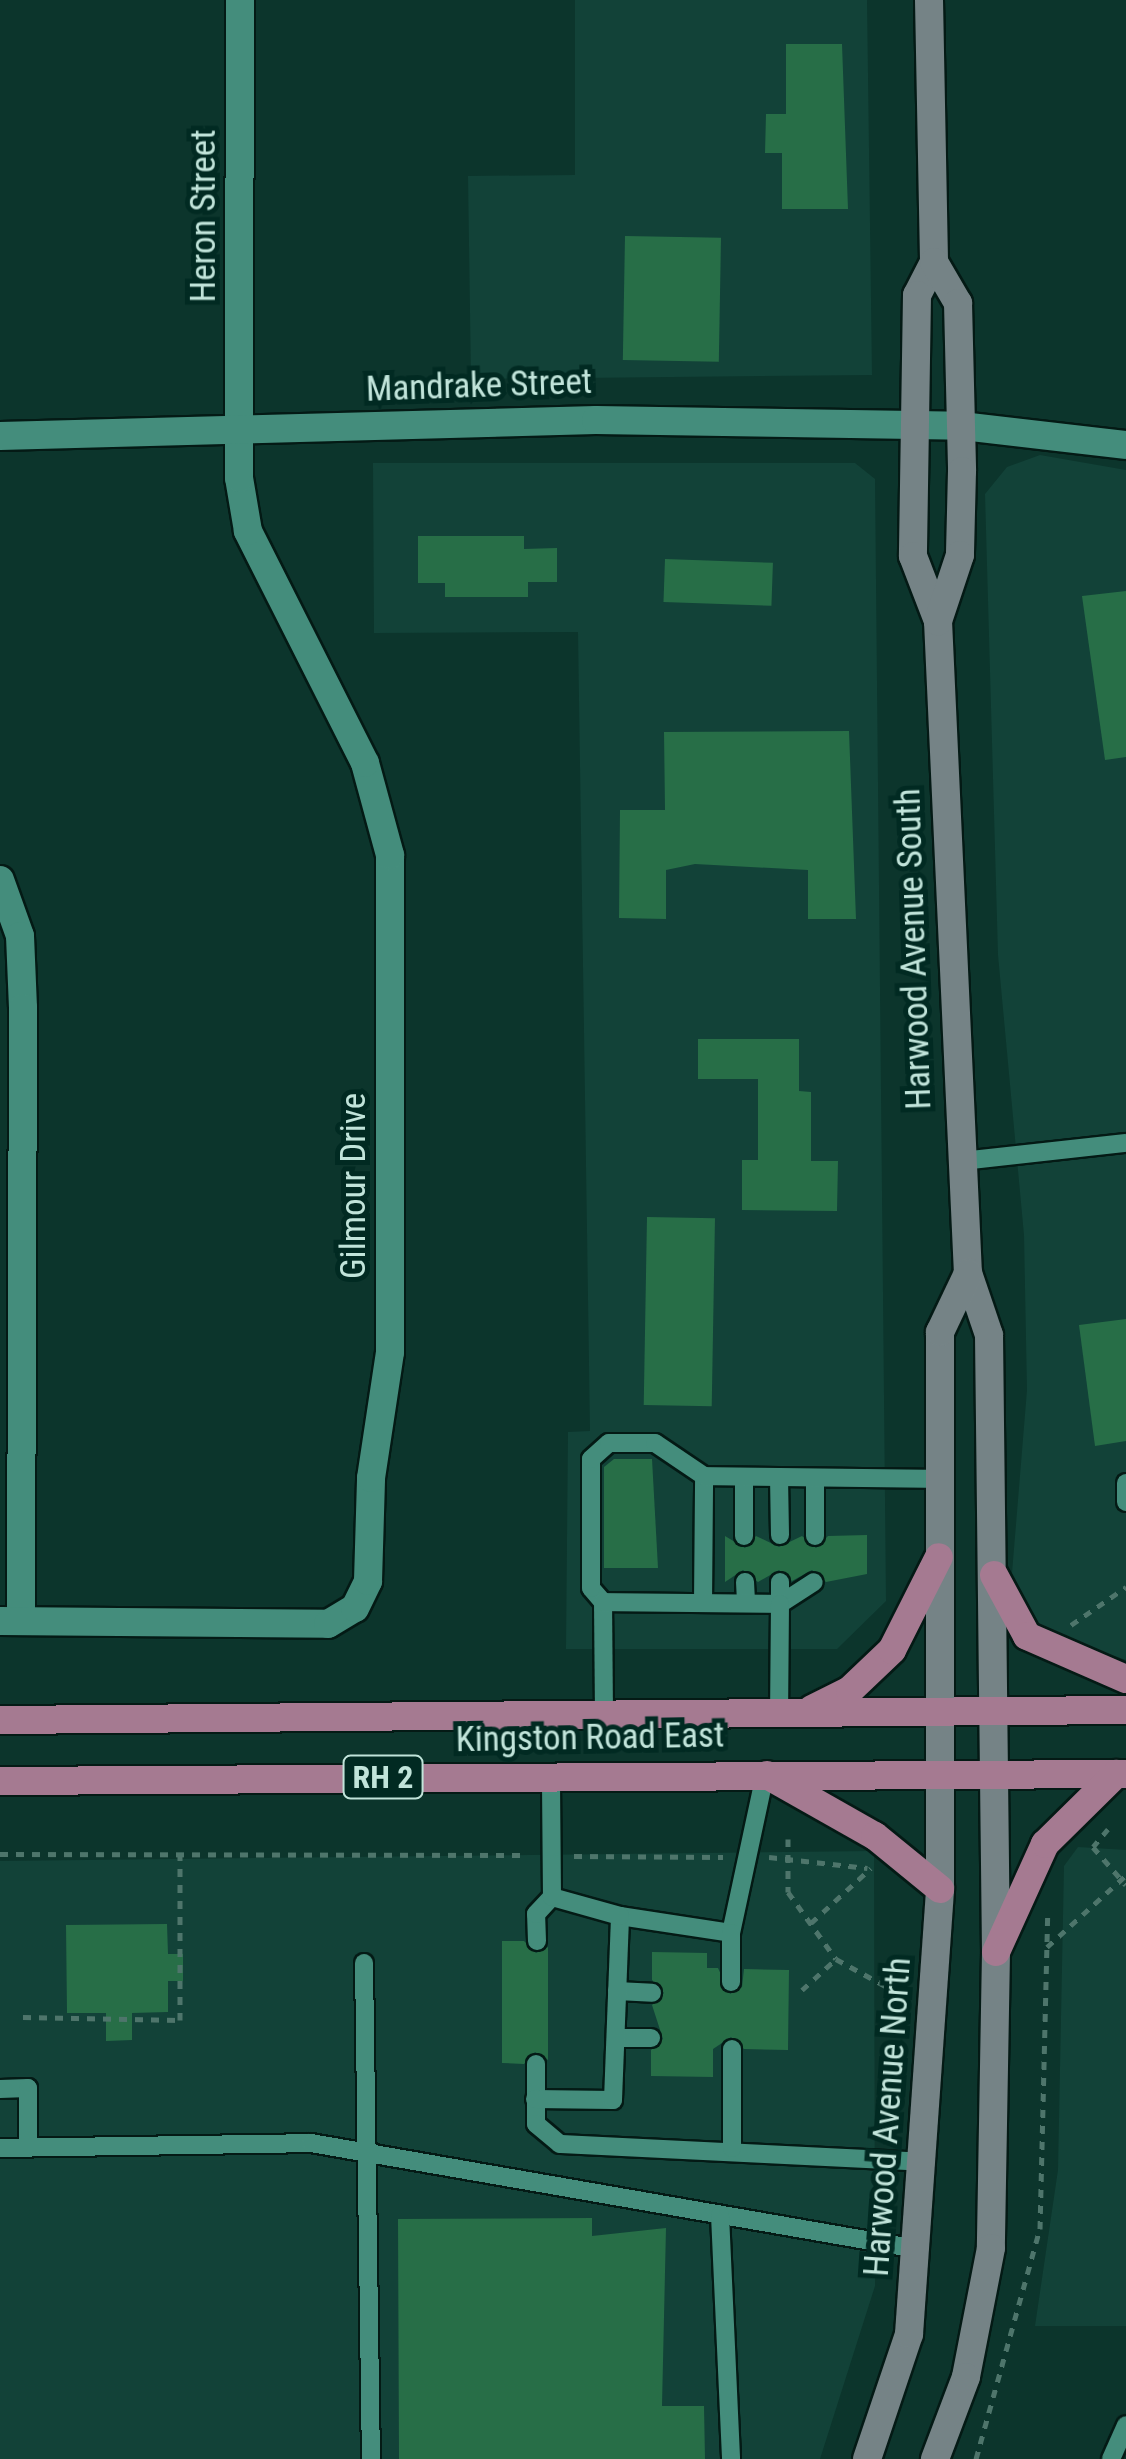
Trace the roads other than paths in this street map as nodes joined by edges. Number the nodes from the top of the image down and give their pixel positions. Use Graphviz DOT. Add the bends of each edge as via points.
graph roads {
  1 [pos="240,0"];
  2 [pos="929,0"];
  3 [pos="934,262"];
  4 [pos="913,424"];
  5 [pos="962,426"];
  6 [pos="241,432"];
  7 [pos="0,436"];
  8 [pos="1126,445"];
  9 [pos="938,621"];
  10 [pos="0,880"];
  11 [pos="1126,1142"];
  12 [pos="962,1161"];
  13 [pos="968,1273"];
  14 [pos="704,1476"];
  15 [pos="744,1477"];
  16 [pos="779,1477"];
  17 [pos="814,1478"];
  18 [pos="938,1479"];
  19 [pos="1126,1483"];
  20 [pos="1126,1502"];
  21 [pos="744,1536"];
  22 [pos="780,1536"];
  23 [pos="815,1536"];
  24 [pos="939,1557"];
  25 [pos="994,1576"];
  26 [pos="745,1582"];
  27 [pos="780,1582"];
  28 [pos="814,1582"];
  29 [pos="602,1602"];
  30 [pos="704,1603"];
  31 [pos="746,1603"];
  32 [pos="780,1604"];
  33 [pos="11,1621"];
  34 [pos="1126,1679"];
  35 [pos="1126,1710"];
  36 [pos="938,1711"];
  37 [pos="994,1712"];
  38 [pos="793,1713"];
  39 [pos="604,1715"];
  40 [pos="0,1720"];
  41 [pos="940,1773"];
  42 [pos="765,1774"];
  43 [pos="1121,1774"];
  44 [pos="993,1775"];
  45 [pos="551,1776"];
  46 [pos="0,1782"];
  47 [pos="940,1889"];
  48 [pos="552,1897"];
  49 [pos="620,1916"];
  50 [pos="731,1934"];
  51 [pos="537,1941"];
  52 [pos="996,1952"];
  53 [pos="364,1963"];
  54 [pos="731,1982"];
  55 [pos="618,1991"];
  56 [pos="652,1992"];
  57 [pos="616,2038"];
  58 [pos="651,2038"];
  59 [pos="732,2049"];
  60 [pos="536,2064"];
  61 [pos="0,2088"];
  62 [pos="536,2099"];
  63 [pos="28,2146"];
  64 [pos="0,2148"];
  65 [pos="732,2148"];
  66 [pos="367,2153"];
  67 [pos="924,2162"];
  68 [pos="720,2215"];
  69 [pos="916,2249"];
  70 [pos="1126,2425"];
  71 [pos="371,2459"];
  72 [pos="731,2459"];
  73 [pos="867,2459"];
  74 [pos="935,2459"];
  75 [pos="1111,2459"];
  1 -- 6 [label="street, Heron Street"];
  2 -- 3 [label="main road, Harwood Avenue South"];
  3 -- 4 [label="main road, Harwood Avenue South" via="917,295"];
  3 -- 5 [label="main road, Harwood Avenue South" via="958,303"];
  4 -- 5 [label="street, Mandrake Street"];
  4 -- 6 [label="street, Mandrake Street" via="596,420"];
  4 -- 9 [label="main road, Harwood Avenue South" via="913,556"];
  5 -- 8 [label="street, Mandrake Street"];
  5 -- 9 [label="main road, Harwood Avenue South" via="960,554"];
  6 -- 7 [label="street, Mandrake Street"];
  6 -- 33 [label="street, Gilmour Drive" via="248,531 365,764 390,855 390,1352 371,1478 368,1580 355,1608 328,1624"];
  9 -- 12 [label="main road, Harwood Avenue South"];
  10 -- 33 [label="street" via="20,936 23,1008"];
  11 -- 12 [label="lane"];
  12 -- 13 [label="main road, Harwood Avenue South"];
  13 -- 18 [label="main road, Harwood Avenue South" via="940,1332"];
  13 -- 25 [label="main road, Harwood Avenue South" via="990,1335"];
  14 -- 15 [label="lane"];
  14 -- 29 [label="lane" via="655,1443 608,1442 591,1459 591,1588"];
  14 -- 30 [label="lane"];
  15 -- 16 [label="lane"];
  15 -- 21 [label="lane"];
  16 -- 17 [label="lane"];
  16 -- 22 [label="lane"];
  17 -- 18 [label="lane"];
  17 -- 23 [label="lane"];
  18 -- 24 [label="main road, Harwood Avenue South"];
  19 -- 20 [label="lane"];
  24 -- 36 [label="main road, Harwood Avenue South"];
  24 -- 38 [label="main road" via="892,1650 850,1690"];
  25 -- 34 [label="main road" via="1027,1636"];
  25 -- 37 [label="main road, Harwood Avenue South"];
  26 -- 31 [label="lane"];
  27 -- 32 [label="lane"];
  28 -- 32 [label="lane"];
  29 -- 30 [label="lane"];
  29 -- 39 [label="lane"];
  30 -- 31 [label="lane"];
  31 -- 32 [label="lane"];
  32 -- 38 [label="lane"];
  35 -- 37 [label="main road, RH 2"];
  36 -- 37 [label="main road, RH 2"];
  36 -- 38 [label="main road, Kingston Road East / RH 2"];
  36 -- 41 [label="main road, Harwood Avenue South"];
  37 -- 44 [label="main road, Harwood Avenue South"];
  38 -- 39 [label="main road, Kingston Road East / RH 2"];
  39 -- 40 [label="main road, Kingston Road East / RH 2"];
  41 -- 42 [label="main road, Kingston Road East / RH 2"];
  41 -- 44 [label="main road, RH 2"];
  41 -- 47 [label="main road, Harwood Avenue North"];
  42 -- 45 [label="main road, Kingston Road East / RH 2"];
  42 -- 47 [label="main road" via="876,1836"];
  42 -- 50 [label="lane"];
  43 -- 44 [label="main road, RH 2"];
  43 -- 52 [label="main road" via="1044,1844"];
  44 -- 52 [label="main road"];
  45 -- 46 [label="main road, Kingston Road East / RH 2"];
  45 -- 48 [label="lane"];
  47 -- 67 [label="main road, Harwood Avenue North"];
  48 -- 49 [label="lane"];
  48 -- 51 [label="lane" via="536,1914"];
  49 -- 50 [label="lane"];
  49 -- 55 [label="lane"];
  50 -- 54 [label="lane"];
  52 -- 74 [label="main road" via="991,2248 966,2377"];
  53 -- 66 [label="lane"];
  55 -- 56 [label="lane"];
  55 -- 57 [label="lane"];
  57 -- 58 [label="lane"];
  57 -- 62 [label="lane" via="614,2100"];
  59 -- 65 [label="lane"];
  60 -- 62 [label="lane"];
  61 -- 63 [label="lane" via="28,2088"];
  62 -- 65 [label="lane" via="536,2124 560,2144 714,2158"];
  63 -- 64 [label="lane"];
  63 -- 66 [label="lane" via="311,2143"];
  65 -- 67 [label="lane"];
  66 -- 68 [label="lane"];
  66 -- 71 [label="lane"];
  67 -- 69 [label="main road, Harwood Avenue North"];
  68 -- 69 [label="lane"];
  68 -- 72 [label="lane"];
  69 -- 73 [label="main road, Harwood Avenue North" via="909,2334"];
  70 -- 75 [label="lane"];
}
